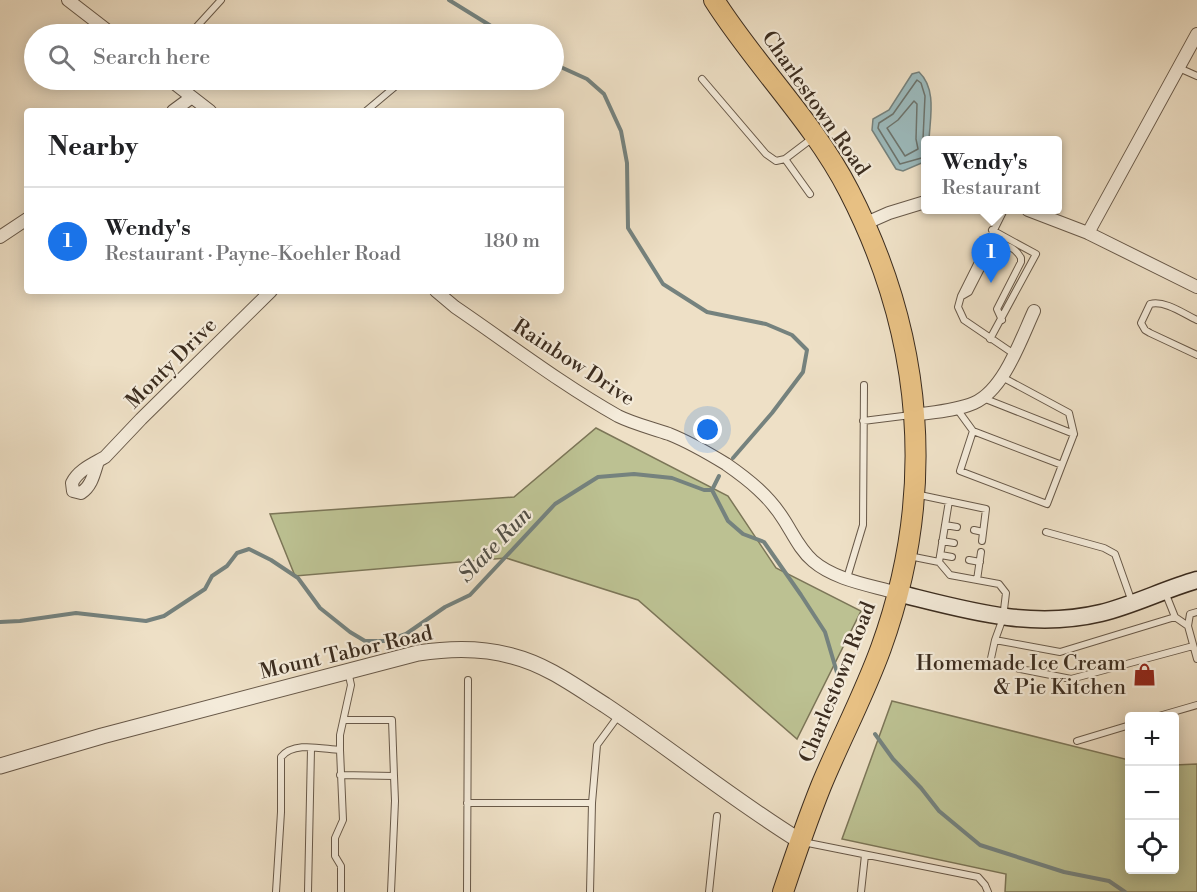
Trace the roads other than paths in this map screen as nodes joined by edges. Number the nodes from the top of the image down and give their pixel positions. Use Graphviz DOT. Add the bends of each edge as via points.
graph roads {
  1 [pos="68,0"];
  2 [pos="221,0"];
  3 [pos="714,0"];
  4 [pos="99,24"];
  5 [pos="199,24"];
  6 [pos="1197,34"];
  7 [pos="1178,68"];
  8 [pos="1197,76"];
  9 [pos="702,79"];
  10 [pos="183,90"];
  11 [pos="392,90"];
  12 [pos="192,97"];
  13 [pos="177,108"];
  14 [pos="206,108"];
  15 [pos="370,108"];
  16 [pos="814,137"];
  17 [pos="785,159"];
  18 [pos="810,194"];
  19 [pos="921,203"];
  20 [pos="1002,214"];
  21 [pos="1038,214"];
  22 [pos="24,221"];
  23 [pos="864,224"];
  24 [pos="992,230"];
  25 [pos="1088,233"];
  26 [pos="0,237"];
  27 [pos="1197,287"];
  28 [pos="269,294"];
  29 [pos="440,294"];
  30 [pos="961,297"];
  31 [pos="1034,311"];
  32 [pos="1002,320"];
  33 [pos="1197,320"];
  34 [pos="990,339"];
  35 [pos="1015,354"];
  36 [pos="1197,355"];
  37 [pos="1001,377"];
  38 [pos="864,385"];
  39 [pos="983,398"];
  40 [pos="957,409"];
  41 [pos="914,415"];
  42 [pos="863,421"];
  43 [pos="973,431"];
  44 [pos="1074,435"];
  45 [pos="98,461"];
  46 [pos="1062,465"];
  47 [pos="915,494"];
  48 [pos="949,501"];
  49 [pos="945,525"];
  50 [pos="957,527"];
  51 [pos="974,530"];
  52 [pos="984,532"];
  53 [pos="1046,532"];
  54 [pos="942,541"];
  55 [pos="982,541"];
  56 [pos="954,543"];
  57 [pos="981,552"];
  58 [pos="907,555"];
  59 [pos="952,557"];
  60 [pos="940,559"];
  61 [pos="969,560"];
  62 [pos="980,562"];
  63 [pos="847,578"];
  64 [pos="977,580"];
  65 [pos="1197,580"];
  66 [pos="1165,591"];
  67 [pos="897,593"];
  68 [pos="1133,603"];
  69 [pos="1197,612"];
  70 [pos="1174,617"];
  71 [pos="1003,618"];
  72 [pos="1188,626"];
  73 [pos="994,640"];
  74 [pos="1193,646"];
  75 [pos="1197,659"];
  76 [pos="348,671"];
  77 [pos="468,680"];
  78 [pos="1197,705"];
  79 [pos="1175,712"];
  80 [pos="620,715"];
  81 [pos="344,720"];
  82 [pos="1125,727"];
  83 [pos="1077,741"];
  84 [pos="311,749"];
  85 [pos="340,750"];
  86 [pos="0,766"];
  87 [pos="340,775"];
  88 [pos="394,776"];
  89 [pos="467,803"];
  90 [pos="592,803"];
  91 [pos="717,816"];
  92 [pos="800,841"];
  93 [pos="866,855"];
  94 [pos="276,892"];
  95 [pos="308,892"];
  96 [pos="341,892"];
  97 [pos="391,892"];
  98 [pos="467,892"];
  99 [pos="590,892"];
  100 [pos="709,892"];
  101 [pos="783,892"];
  102 [pos="861,892"];
  103 [pos="988,892"];
  1 -- 4 [label="street"];
  2 -- 5 [label="lane"];
  3 -- 16 [label="main road, Charlestown Road"];
  6 -- 7 [label="street"];
  7 -- 8 [label="lane"];
  7 -- 25 [label="street"];
  9 -- 17 [label="lane" via="766,154 776,161"];
  10 -- 12 [label="street"];
  11 -- 15 [label="lane"];
  12 -- 13 [label="street"];
  12 -- 14 [label="street"];
  16 -- 17 [label="lane"];
  16 -- 23 [label="main road, Charlestown Road" via="848,190"];
  17 -- 18 [label="lane"];
  19 -- 23 [label="street"];
  20 -- 24 [label="lane"];
  21 -- 25 [label="street"];
  22 -- 26 [label="street"];
  23 -- 41 [label="main road, Charlestown Road" via="903,332"];
  24 -- 30 [label="lane"];
  24 -- 32 [label="lane" via="1036,254"];
  25 -- 27 [label="street"];
  28 -- 45 [label="street, Monty Drive"];
  29 -- 63 [label="street, Rainbow Drive" via="612,412 697,447 742,476 762,491 813,561"];
  30 -- 32 [label="lane" via="969,292 993,245 1015,249 1021,262 997,309"];
  30 -- 34 [label="lane" via="958,307 964,320"];
  31 -- 35 [label="street"];
  32 -- 34 [label="lane"];
  33 -- 36 [label="lane" via="1155,303 1150,304 1141,323 1145,330"];
  34 -- 35 [label="lane"];
  35 -- 37 [label="street"];
  37 -- 39 [label="street"];
  37 -- 44 [label="lane" via="1069,413"];
  38 -- 42 [label="lane"];
  39 -- 40 [label="street"];
  39 -- 44 [label="lane"];
  40 -- 41 [label="street"];
  40 -- 43 [label="lane"];
  41 -- 42 [label="lane"];
  41 -- 47 [label="main road, Charlestown Road"];
  42 -- 63 [label="lane" via="862,525"];
  43 -- 46 [label="lane"];
  43 -- 46 [label="lane" via="960,471 1047,504"];
  44 -- 46 [label="lane"];
  47 -- 48 [label="lane"];
  47 -- 58 [label="main road, Charlestown Road"];
  48 -- 49 [label="lane"];
  48 -- 52 [label="lane" via="986,509"];
  49 -- 50 [label="lane"];
  49 -- 54 [label="lane"];
  51 -- 52 [label="lane"];
  52 -- 55 [label="lane"];
  53 -- 68 [label="lane" via="1115,554"];
  54 -- 56 [label="lane"];
  54 -- 60 [label="lane"];
  57 -- 62 [label="lane"];
  58 -- 60 [label="lane"];
  58 -- 67 [label="main road, Charlestown Road"];
  59 -- 60 [label="lane"];
  60 -- 64 [label="lane" via="950,575"];
  61 -- 62 [label="lane"];
  62 -- 64 [label="lane"];
  63 -- 67 [label="street, Rainbow Drive"];
  64 -- 71 [label="lane" via="999,584 1006,593"];
  65 -- 66 [label="main road"];
  66 -- 68 [label="main road"];
  66 -- 70 [label="lane"];
  67 -- 71 [label="main road"];
  67 -- 92 [label="main road, Charlestown Road" via="882,646"];
  68 -- 71 [label="main road" via="1062,619"];
  69 -- 72 [label="lane" via="1190,614"];
  70 -- 72 [label="lane"];
  70 -- 73 [label="lane" via="1060,652"];
  71 -- 73 [label="lane"];
  72 -- 74 [label="lane"];
  73 -- 74 [label="lane" via="990,663 1071,679"];
  74 -- 75 [label="lane"];
  76 -- 80 [label="street, Mount Tabor Road" via="441,649 490,651 537,664"];
  76 -- 81 [label="lane" via="351,684"];
  76 -- 86 [label="street, Mount Tabor Road"];
  77 -- 89 [label="lane"];
  78 -- 79 [label="lane"];
  80 -- 90 [label="lane" via="597,745"];
  80 -- 92 [label="street, Mount Tabor Road"];
  81 -- 85 [label="lane"];
  81 -- 88 [label="lane" via="392,720"];
  82 -- 83 [label="lane"];
  84 -- 85 [label="lane"];
  84 -- 94 [label="lane" via="291,749 280,757"];
  84 -- 95 [label="lane"];
  85 -- 87 [label="lane"];
  87 -- 88 [label="lane"];
  87 -- 96 [label="lane" via="343,820 335,838 335,856 341,866"];
  88 -- 97 [label="lane"];
  89 -- 90 [label="lane"];
  89 -- 98 [label="lane"];
  90 -- 99 [label="lane"];
  91 -- 100 [label="lane"];
  92 -- 93 [label="lane"];
  92 -- 101 [label="main road, Charlestown Road"];
  93 -- 102 [label="lane"];
  93 -- 103 [label="lane" via="978,878"];
}
